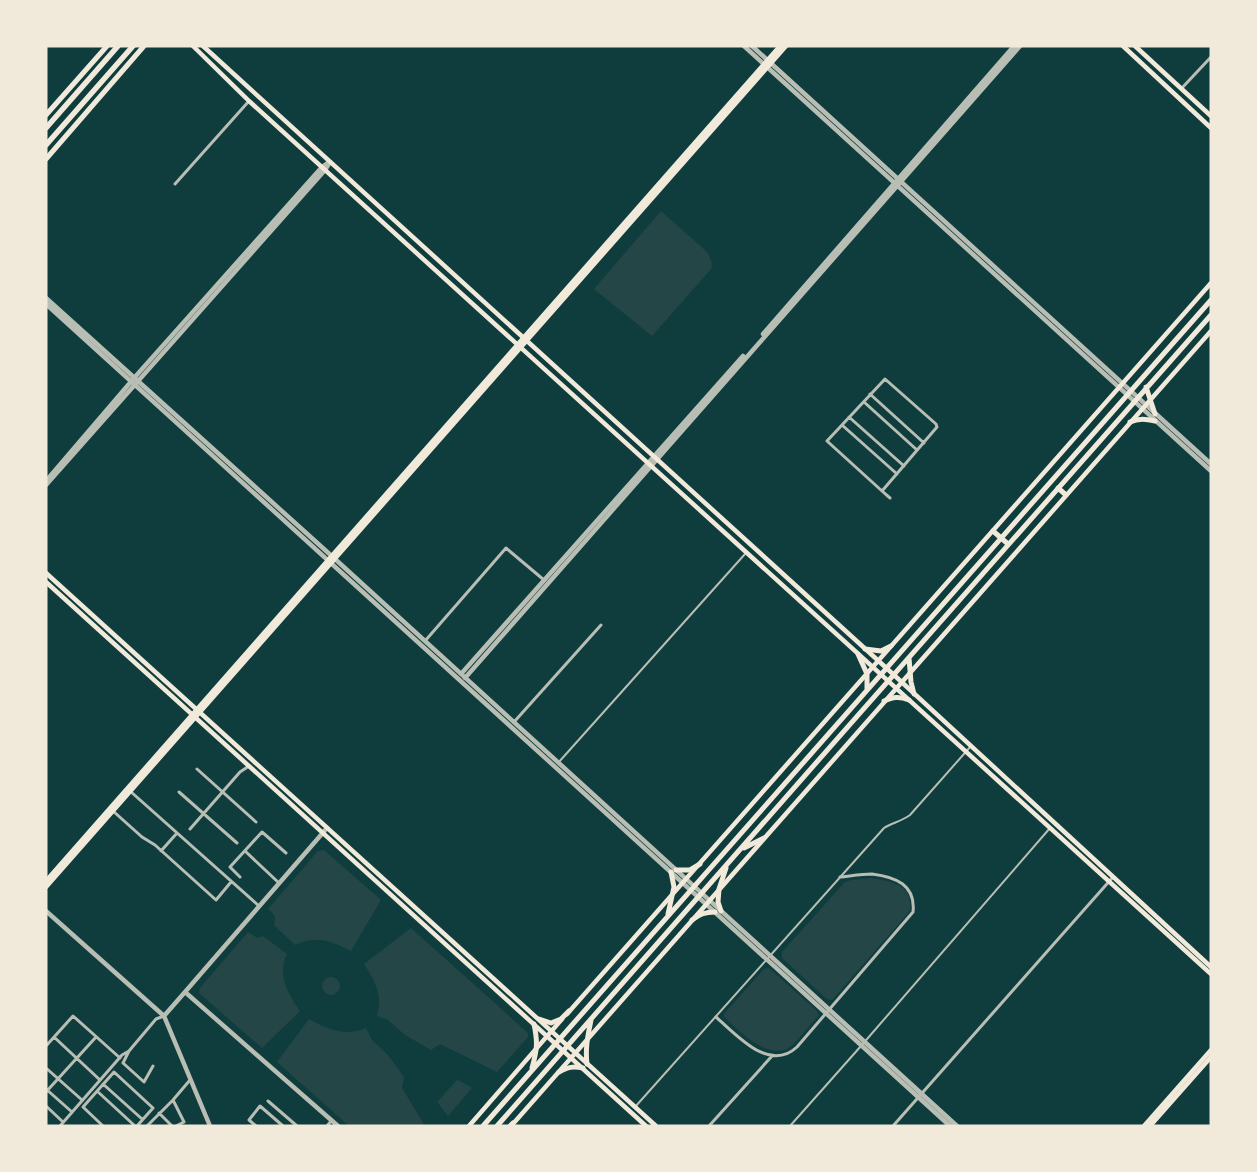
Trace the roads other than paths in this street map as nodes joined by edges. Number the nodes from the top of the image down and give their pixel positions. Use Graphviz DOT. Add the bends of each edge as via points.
graph roads {
  1 [pos="107,46"];
  2 [pos="118,46"];
  3 [pos="132,46"];
  4 [pos="144,46"];
  5 [pos="193,46"];
  6 [pos="203,46"];
  7 [pos="744,46"];
  8 [pos="752,46"];
  9 [pos="780,46"];
  10 [pos="786,46"];
  11 [pos="1014,46"];
  12 [pos="1020,46"];
  13 [pos="1123,46"];
  14 [pos="1135,46"];
  15 [pos="1211,57"];
  16 [pos="768,64"];
  17 [pos="1181,89"];
  18 [pos="249,101"];
  19 [pos="46,115"];
  20 [pos="1211,116"];
  21 [pos="46,128"];
  22 [pos="1211,128"];
  23 [pos="46,145"];
  24 [pos="46,159"];
  25 [pos="330,162"];
  26 [pos="324,169"];
  27 [pos="898,183"];
  28 [pos="175,184"];
  29 [pos="1211,283"];
  30 [pos="46,298"];
  31 [pos="1211,300"];
  32 [pos="46,304"];
  33 [pos="1211,315"];
  34 [pos="1211,331"];
  35 [pos="525,339"];
  36 [pos="519,346"];
  37 [pos="135,381"];
  38 [pos="1120,386"];
  39 [pos="1146,387"];
  40 [pos="1129,393"];
  41 [pos="870,394"];
  42 [pos="1136,399"];
  43 [pos="1150,399"];
  44 [pos="864,402"];
  45 [pos="1144,407"];
  46 [pos="1155,414"];
  47 [pos="849,417"];
  48 [pos="1155,420"];
  49 [pos="1130,422"];
  50 [pos="842,425"];
  51 [pos="924,443"];
  52 [pos="918,450"];
  53 [pos="655,458"];
  54 [pos="650,464"];
  55 [pos="1211,464"];
  56 [pos="904,466"];
  57 [pos="1211,471"];
  58 [pos="897,474"];
  59 [pos="46,481"];
  60 [pos="46,486"];
  61 [pos="1058,488"];
  62 [pos="882,491"];
  63 [pos="1066,495"];
  64 [pos="890,498"];
  65 [pos="993,531"];
  66 [pos="1001,538"];
  67 [pos="1008,544"];
  68 [pos="746,552"];
  69 [pos="334,557"];
  70 [pos="330,562"];
  71 [pos="46,573"];
  72 [pos="544,580"];
  73 [pos="46,582"];
  74 [pos="601,625"];
  75 [pos="425,641"];
  76 [pos="891,646"];
  77 [pos="865,649"];
  78 [pos="858,654"];
  79 [pos="909,658"];
  80 [pos="878,661"];
  81 [pos="873,667"];
  82 [pos="886,668"];
  83 [pos="910,672"];
  84 [pos="461,674"];
  85 [pos="867,674"];
  86 [pos="881,674"];
  87 [pos="894,675"];
  88 [pos="465,678"];
  89 [pos="889,681"];
  90 [pos="901,682"];
  91 [pos="896,688"];
  92 [pos="867,690"];
  93 [pos="914,694"];
  94 [pos="909,700"];
  95 [pos="884,701"];
  96 [pos="198,711"];
  97 [pos="194,716"];
  98 [pos="514,722"];
  99 [pos="971,746"];
  100 [pos="966,752"];
  101 [pos="558,763"];
  102 [pos="249,766"];
  103 [pos="197,769"];
  104 [pos="130,791"];
  105 [pos="179,792"];
  106 [pos="223,792"];
  107 [pos="113,811"];
  108 [pos="204,814"];
  109 [pos="256,822"];
  110 [pos="1054,823"];
  111 [pos="327,828"];
  112 [pos="1050,828"];
  113 [pos="190,829"];
  114 [pos="323,832"];
  115 [pos="177,833"];
  116 [pos="764,838"];
  117 [pos="237,843"];
  118 [pos="741,849"];
  119 [pos="161,850"];
  120 [pos="244,851"];
  121 [pos="286,853"];
  122 [pos="700,864"];
  123 [pos="727,866"];
  124 [pos="673,871"];
  125 [pos="240,877"];
  126 [pos="840,877"];
  127 [pos="1113,877"];
  128 [pos="46,881"];
  129 [pos="685,881"];
  130 [pos="232,882"];
  131 [pos="1109,882"];
  132 [pos="279,883"];
  133 [pos="46,887"];
  134 [pos="692,888"];
  135 [pos="719,889"];
  136 [pos="673,894"];
  137 [pos="700,896"];
  138 [pos="708,902"];
  139 [pos="259,906"];
  140 [pos="46,911"];
  141 [pos="718,911"];
  142 [pos="668,915"];
  143 [pos="692,920"];
  144 [pos="769,958"];
  145 [pos="1211,967"];
  146 [pos="1211,974"];
  147 [pos="185,992"];
  148 [pos="569,1011"];
  149 [pos="828,1011"];
  150 [pos="164,1016"];
  151 [pos="716,1017"];
  152 [pos="538,1019"];
  153 [pos="592,1019"];
  154 [pos="534,1024"];
  155 [pos="552,1031"];
  156 [pos="547,1036"];
  157 [pos="54,1037"];
  158 [pos="96,1037"];
  159 [pos="560,1039"];
  160 [pos="586,1041"];
  161 [pos="556,1044"];
  162 [pos="863,1044"];
  163 [pos="46,1046"];
  164 [pos="568,1046"];
  165 [pos="537,1048"];
  166 [pos="1211,1050"];
  167 [pos="129,1051"];
  168 [pos="564,1051"];
  169 [pos="576,1053"];
  170 [pos="772,1056"];
  171 [pos="1211,1057"];
  172 [pos="77,1058"];
  173 [pos="120,1058"];
  174 [pos="571,1058"];
  175 [pos="587,1064"];
  176 [pos="153,1066"];
  177 [pos="46,1068"];
  178 [pos="583,1068"];
  179 [pos="532,1070"];
  180 [pos="559,1072"];
  181 [pos="58,1079"];
  182 [pos="191,1079"];
  183 [pos="100,1080"];
  184 [pos="103,1084"];
  185 [pos="47,1091"];
  186 [pos="97,1091"];
  187 [pos="920,1095"];
  188 [pos="82,1100"];
  189 [pos="174,1100"];
  190 [pos="268,1101"];
  191 [pos="46,1106"];
  192 [pos="635,1107"];
  193 [pos="72,1112"];
  194 [pos="159,1113"];
  195 [pos="142,1119"];
  196 [pos="332,1120"];
  197 [pos="63,1122"];
  198 [pos="487,1124"];
  199 [pos="511,1125"];
  200 [pos="60,1126"];
  201 [pos="103,1126"];
  202 [pos="136,1126"];
  203 [pos="147,1126"];
  204 [pos="174,1126"];
  205 [pos="210,1126"];
  206 [pos="256,1126"];
  207 [pos="283,1126"];
  208 [pos="296,1126"];
  209 [pos="327,1126"];
  210 [pos="338,1126"];
  211 [pos="469,1126"];
  212 [pos="497,1126"];
  213 [pos="646,1126"];
  214 [pos="656,1126"];
  215 [pos="709,1126"];
  216 [pos="790,1126"];
  217 [pos="892,1126"];
  218 [pos="950,1126"];
  219 [pos="957,1126"];
  220 [pos="1144,1126"];
  221 [pos="1150,1126"];
  1 -- 19 [label="main road"];
  2 -- 21 [label="highway"];
  3 -- 23 [label="highway"];
  4 -- 24 [label="main road"];
  5 -- 18 [label="main road"];
  6 -- 25 [label="main road"];
  7 -- 16 [label="street"];
  8 -- 16 [label="street"];
  9 -- 16 [label="main road"];
  10 -- 16 [label="main road"];
  11 -- 27 [label="street"];
  12 -- 27 [label="street"];
  13 -- 22 [label="main road"];
  14 -- 17 [label="main road"];
  15 -- 17 [label="street"];
  16 -- 27 [label="street"];
  16 -- 35 [label="main road"];
  17 -- 20 [label="main road"];
  18 -- 26 [label="main road"];
  18 -- 28 [label="street"];
  25 -- 26 [label="street"];
  25 -- 35 [label="main road"];
  26 -- 36 [label="main road"];
  26 -- 37 [label="street"];
  27 -- 38 [label="street"];
  27 -- 53 [label="street"];
  29 -- 38 [label="main road"];
  30 -- 37 [label="street"];
  31 -- 40 [label="main road"];
  32 -- 37 [label="street"];
  33 -- 39 [label="main road"];
  34 -- 43 [label="main road"];
  35 -- 36 [label="main road"];
  35 -- 53 [label="main road"];
  36 -- 54 [label="main road"];
  36 -- 69 [label="main road"];
  37 -- 59 [label="street"];
  37 -- 60 [label="street"];
  37 -- 69 [label="street"];
  37 -- 70 [label="street"];
  38 -- 40 [label="street"];
  38 -- 65 [label="main road"];
  39 -- 42 [label="main road"];
  39 -- 43 [label="main road"];
  40 -- 42 [label="street"];
  40 -- 66 [label="main road"];
  41 -- 44 [label="street"];
  41 -- 51 [label="street"];
  41 -- 51 [label="street" via="885,379 936,424 935,431"];
  42 -- 45 [label="street"];
  42 -- 61 [label="main road"];
  43 -- 45 [label="main road"];
  43 -- 46 [label="main road"];
  44 -- 47 [label="street"];
  44 -- 52 [label="street"];
  45 -- 46 [label="street"];
  45 -- 48 [label="street"];
  45 -- 49 [label="main road"];
  46 -- 55 [label="street"];
  47 -- 50 [label="street"];
  47 -- 56 [label="street"];
  48 -- 49 [label="main road" via="1145,418"];
  48 -- 57 [label="street"];
  49 -- 63 [label="main road"];
  50 -- 58 [label="street"];
  50 -- 62 [label="street" via="827,441"];
  51 -- 52 [label="street"];
  52 -- 56 [label="street"];
  53 -- 54 [label="street"];
  53 -- 77 [label="main road"];
  54 -- 68 [label="main road"];
  54 -- 72 [label="street"];
  54 -- 88 [label="street"];
  56 -- 58 [label="street"];
  58 -- 62 [label="street"];
  61 -- 63 [label="main road"];
  61 -- 67 [label="main road"];
  62 -- 64 [label="street"];
  63 -- 83 [label="main road"];
  65 -- 66 [label="main road"];
  65 -- 76 [label="main road"];
  66 -- 67 [label="main road"];
  66 -- 82 [label="main road"];
  67 -- 79 [label="main road"];
  68 -- 78 [label="main road"];
  68 -- 101 [label="lane"];
  69 -- 70 [label="main road"];
  69 -- 75 [label="street"];
  70 -- 96 [label="main road"];
  70 -- 124 [label="street"];
  71 -- 96 [label="main road"];
  72 -- 75 [label="street" via="506,548"];
  72 -- 84 [label="street"];
  73 -- 97 [label="main road"];
  74 -- 98 [label="street"];
  75 -- 84 [label="street"];
  76 -- 77 [label="main road" via="881,651"];
  76 -- 80 [label="main road"];
  77 -- 80 [label="main road"];
  78 -- 81 [label="main road"];
  78 -- 85 [label="main road"];
  79 -- 83 [label="main road"];
  79 -- 87 [label="main road"];
  80 -- 81 [label="main road"];
  80 -- 82 [label="main road"];
  81 -- 85 [label="main road"];
  81 -- 86 [label="main road"];
  82 -- 86 [label="main road"];
  82 -- 87 [label="main road"];
  83 -- 90 [label="main road"];
  83 -- 93 [label="main road"];
  84 -- 88 [label="street"];
  85 -- 92 [label="main road"];
  85 -- 122 [label="main road"];
  86 -- 89 [label="main road"];
  86 -- 92 [label="main road"];
  87 -- 89 [label="main road"];
  87 -- 90 [label="main road"];
  88 -- 98 [label="street"];
  89 -- 91 [label="main road"];
  89 -- 118 [label="main road"];
  90 -- 91 [label="main road"];
  90 -- 93 [label="main road"];
  91 -- 94 [label="main road"];
  91 -- 95 [label="main road"];
  92 -- 134 [label="main road"];
  93 -- 99 [label="main road"];
  94 -- 95 [label="main road" via="893,697"];
  94 -- 100 [label="main road"];
  95 -- 116 [label="main road"];
  96 -- 97 [label="main road"];
  96 -- 111 [label="main road"];
  97 -- 102 [label="main road"];
  97 -- 104 [label="main road"];
  97 -- 128 [label="main road"];
  98 -- 101 [label="street"];
  99 -- 100 [label="lane"];
  99 -- 110 [label="main road"];
  100 -- 112 [label="main road"];
  100 -- 126 [label="lane" via="910,815 884,828"];
  101 -- 124 [label="street"];
  102 -- 106 [label="street"];
  102 -- 114 [label="main road"];
  103 -- 106 [label="street"];
  104 -- 107 [label="main road"];
  104 -- 115 [label="street"];
  105 -- 108 [label="street"];
  106 -- 108 [label="street"];
  106 -- 109 [label="street"];
  107 -- 119 [label="street"];
  107 -- 133 [label="main road"];
  108 -- 113 [label="street"];
  108 -- 117 [label="street"];
  110 -- 112 [label="lane"];
  110 -- 127 [label="main road"];
  111 -- 114 [label="street"];
  111 -- 152 [label="main road"];
  112 -- 131 [label="main road"];
  112 -- 162 [label="lane"];
  114 -- 132 [label="street"];
  114 -- 154 [label="main road"];
  115 -- 119 [label="street"];
  115 -- 130 [label="street"];
  116 -- 118 [label="main road"];
  116 -- 135 [label="main road"];
  118 -- 123 [label="main road"];
  119 -- 130 [label="street" via="216,900"];
  120 -- 121 [label="street" via="262,832"];
  120 -- 125 [label="street" via="230,867"];
  120 -- 132 [label="street"];
  122 -- 124 [label="main road" via="690,870"];
  122 -- 129 [label="main road"];
  123 -- 135 [label="main road"];
  123 -- 137 [label="main road"];
  124 -- 129 [label="street"];
  124 -- 136 [label="main road"];
  126 -- 144 [label="lane"];
  126 -- 149 [label="street" via="871,874 898,880 910,892 914,904 913,912"];
  127 -- 131 [label="street"];
  127 -- 145 [label="main road"];
  129 -- 134 [label="street"];
  129 -- 136 [label="main road"];
  130 -- 139 [label="street"];
  131 -- 146 [label="main road"];
  131 -- 187 [label="street"];
  132 -- 139 [label="street"];
  134 -- 137 [label="street"];
  134 -- 142 [label="main road"];
  135 -- 138 [label="main road"];
  135 -- 141 [label="main road"];
  136 -- 142 [label="main road"];
  136 -- 148 [label="main road"];
  137 -- 138 [label="street"];
  137 -- 153 [label="main road"];
  138 -- 141 [label="street"];
  138 -- 143 [label="main road"];
  139 -- 147 [label="street"];
  140 -- 150 [label="street"];
  141 -- 143 [label="main road" via="699,914"];
  141 -- 144 [label="street"];
  142 -- 159 [label="main road"];
  143 -- 160 [label="main road"];
  144 -- 149 [label="street"];
  144 -- 151 [label="lane"];
  147 -- 150 [label="street"];
  147 -- 196 [label="street"];
  148 -- 152 [label="main road" via="551,1023"];
  148 -- 155 [label="main road"];
  149 -- 162 [label="street"];
  149 -- 170 [label="street" via="792,1051"];
  150 -- 167 [label="street" via="156,1020"];
  150 -- 182 [label="street"];
  151 -- 170 [label="street" via="748,1045"];
  151 -- 192 [label="lane"];
  152 -- 155 [label="main road"];
  153 -- 160 [label="main road"];
  153 -- 164 [label="main road"];
  154 -- 156 [label="main road"];
  154 -- 165 [label="main road"];
  155 -- 156 [label="main road"];
  155 -- 159 [label="main road"];
  156 -- 161 [label="main road"];
  156 -- 165 [label="main road"];
  157 -- 158 [label="street" via="73,1016"];
  157 -- 163 [label="street"];
  157 -- 172 [label="street"];
  158 -- 172 [label="street"];
  158 -- 173 [label="street"];
  159 -- 161 [label="main road"];
  159 -- 164 [label="main road"];
  160 -- 169 [label="main road"];
  160 -- 175 [label="main road"];
  161 -- 168 [label="main road"];
  161 -- 179 [label="main road"];
  162 -- 187 [label="street"];
  162 -- 216 [label="lane"];
  164 -- 168 [label="main road"];
  164 -- 169 [label="main road"];
  165 -- 179 [label="main road"];
  165 -- 211 [label="main road"];
  166 -- 220 [label="main road"];
  167 -- 173 [label="street"];
  167 -- 176 [label="street" via="123,1063 144,1082"];
  168 -- 174 [label="main road"];
  168 -- 212 [label="main road"];
  169 -- 174 [label="main road"];
  169 -- 175 [label="main road"];
  170 -- 215 [label="street"];
  171 -- 221 [label="main road"];
  172 -- 181 [label="street"];
  172 -- 183 [label="street"];
  173 -- 183 [label="street"];
  174 -- 178 [label="main road"];
  174 -- 180 [label="main road"];
  175 -- 192 [label="main road"];
  177 -- 181 [label="street"];
  178 -- 180 [label="main road" via="567,1067"];
  178 -- 213 [label="main road"];
  179 -- 198 [label="main road"];
  180 -- 199 [label="main road"];
  181 -- 185 [label="street"];
  181 -- 188 [label="street"];
  182 -- 189 [label="street"];
  182 -- 205 [label="street"];
  183 -- 188 [label="street"];
  184 -- 186 [label="street"];
  184 -- 195 [label="street"];
  184 -- 195 [label="street" via="114,1072 153,1108"];
  185 -- 193 [label="street"];
  186 -- 201 [label="street" via="83,1107"];
  186 -- 202 [label="street"];
  187 -- 217 [label="street"];
  187 -- 218 [label="street"];
  187 -- 219 [label="street"];
  188 -- 193 [label="street"];
  189 -- 194 [label="street"];
  189 -- 204 [label="street" via="184,1122"];
  190 -- 208 [label="street"];
  191 -- 197 [label="street"];
  192 -- 214 [label="main road"];
  193 -- 197 [label="street"];
  194 -- 203 [label="street"];
  194 -- 204 [label="street"];
  195 -- 202 [label="street"];
  196 -- 209 [label="street"];
  196 -- 210 [label="street"];
  197 -- 200 [label="street"];
  206 -- 207 [label="street" via="249,1120 260,1106"];
}
